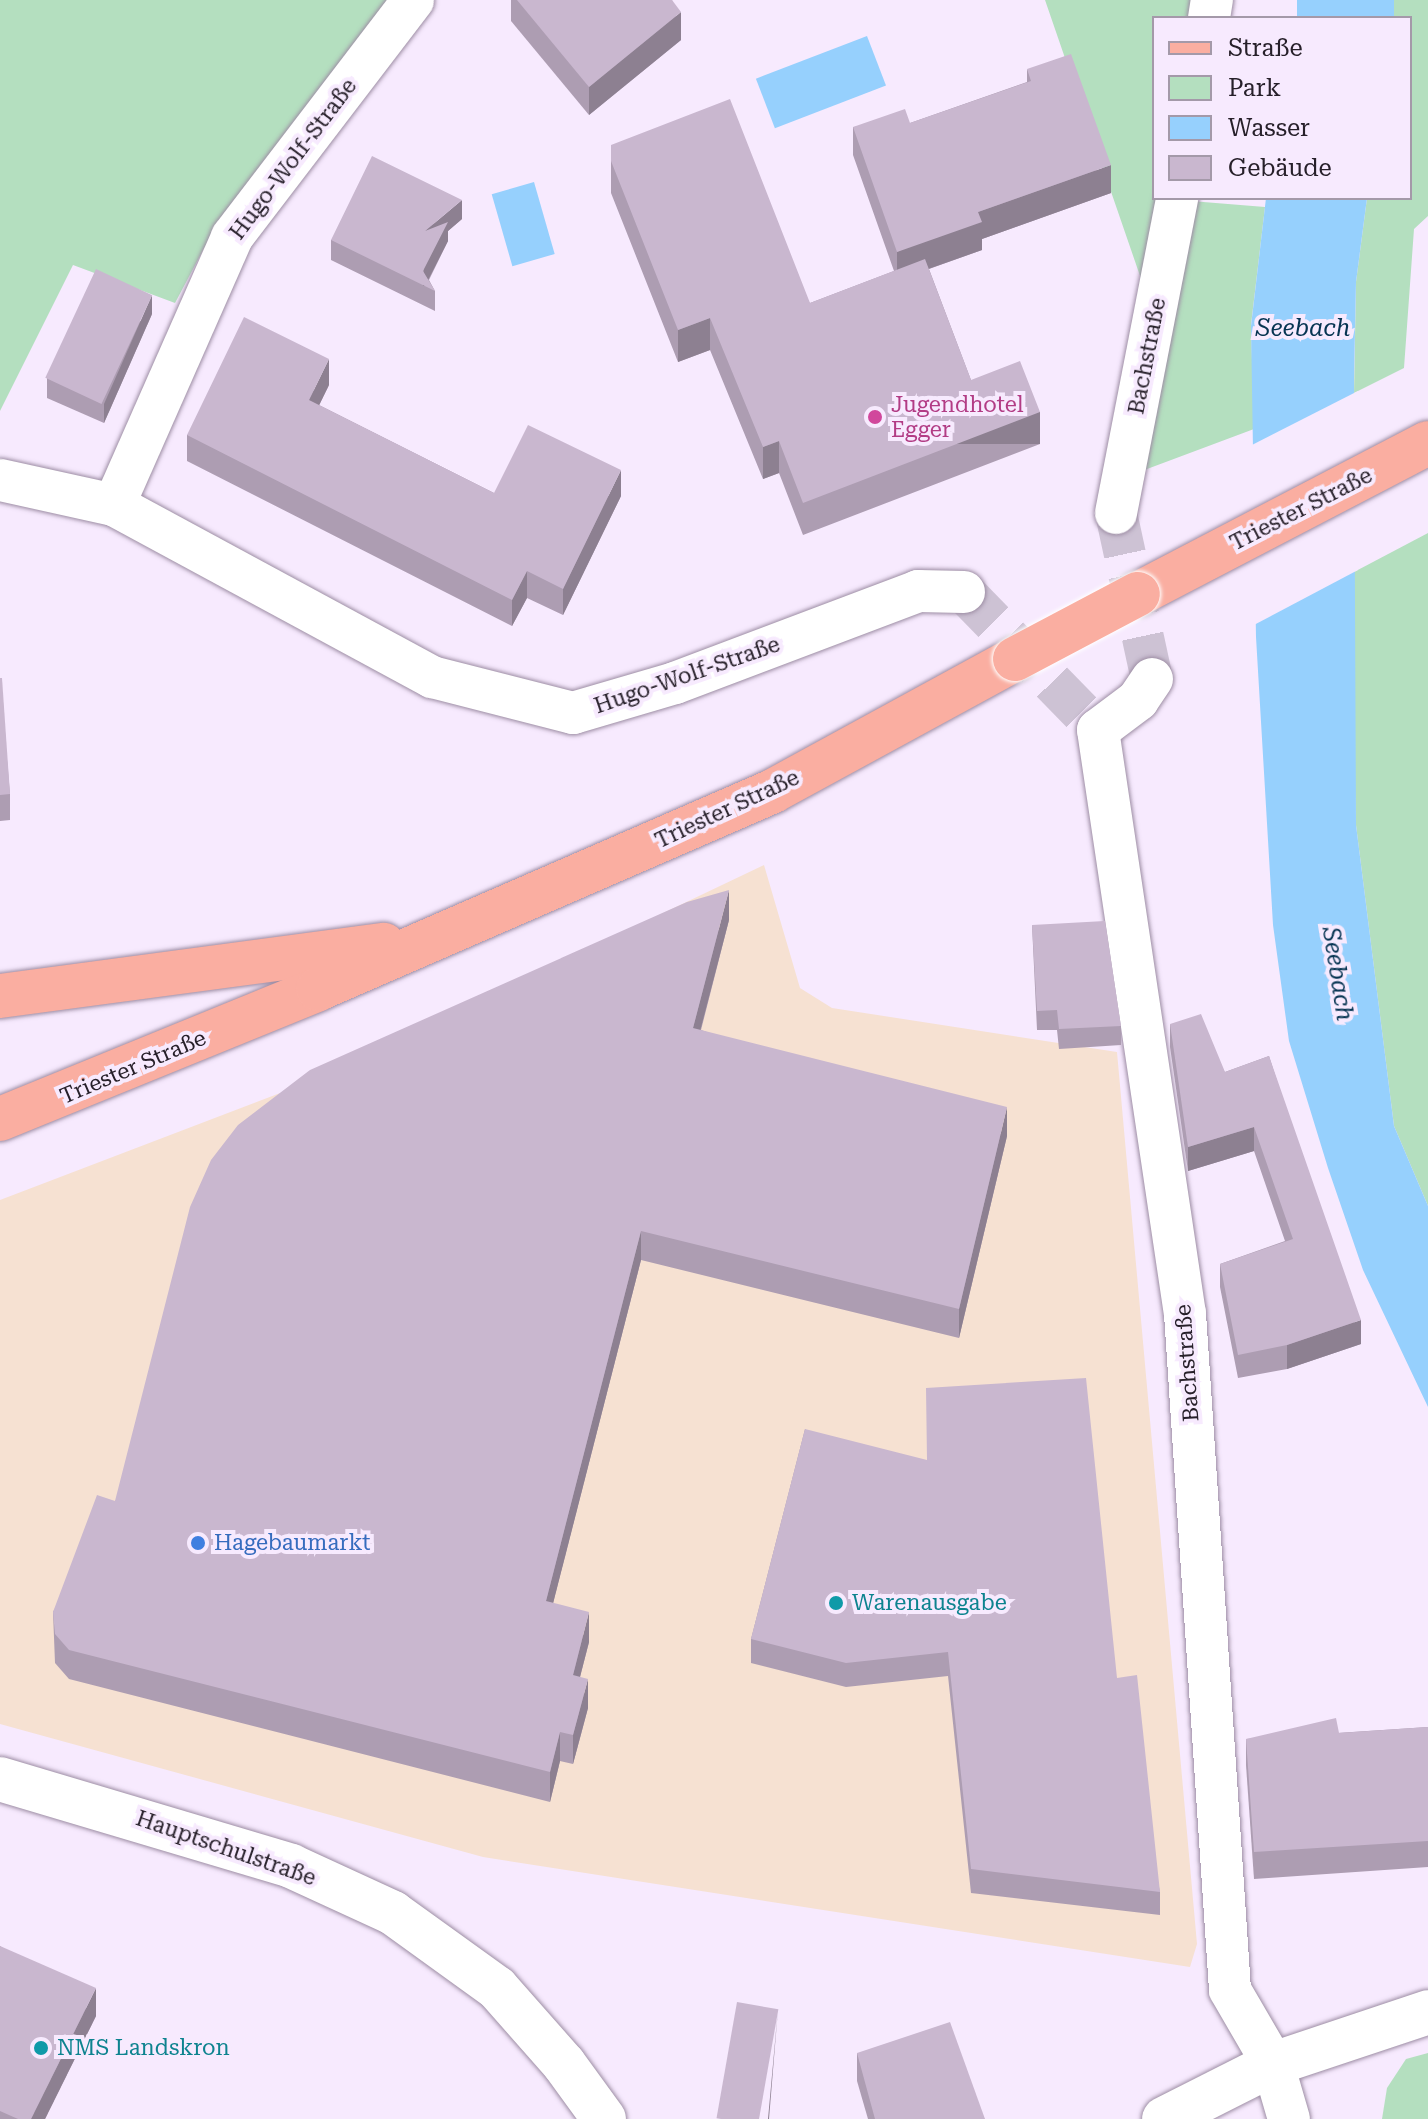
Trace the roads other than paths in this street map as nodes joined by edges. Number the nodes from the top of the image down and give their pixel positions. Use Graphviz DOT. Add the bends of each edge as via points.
graph roads {
  1 [pos="413,0"];
  2 [pos="1177,200"];
  3 [pos="1428,443"];
  4 [pos="0,480"];
  5 [pos="114,505"];
  6 [pos="1116,513"];
  7 [pos="964,592"];
  8 [pos="1152,679"];
  9 [pos="438,937"];
  10 [pos="0,996"];
  11 [pos="0,1119"];
  12 [pos="0,1779"];
  13 [pos="1428,2012"];
  14 [pos="1273,2064"];
  15 [pos="604,2119"];
  16 [pos="1164,2119"];
  17 [pos="1289,2119"];
  1 -- 5 [label="street, Hugo-Wolf-Straße" via="232,237"];
  2 -- 6 [label="street, Bachstraße"];
  3 -- 9 [label="main road, Triester Straße, bridge" via="773,791"];
  4 -- 5 [label="street, Hugo-Wolf-Straße"];
  5 -- 7 [label="street, Hugo-Wolf-Straße" via="432,677 573,713 675,683 918,591"];
  8 -- 14 [label="street, Bachstraße" via="1138,700 1090,722 1185,1314 1230,1990"];
  9 -- 10 [label="main road"];
  9 -- 11 [label="main road, Triester Straße"];
  12 -- 15 [label="main road, Hauptschulstraße" via="291,1866 393,1913 497,1988"];
  13 -- 14 [label="main road"];
  14 -- 16 [label="main road"];
  14 -- 17 [label="street, Bachstraße"];
}
